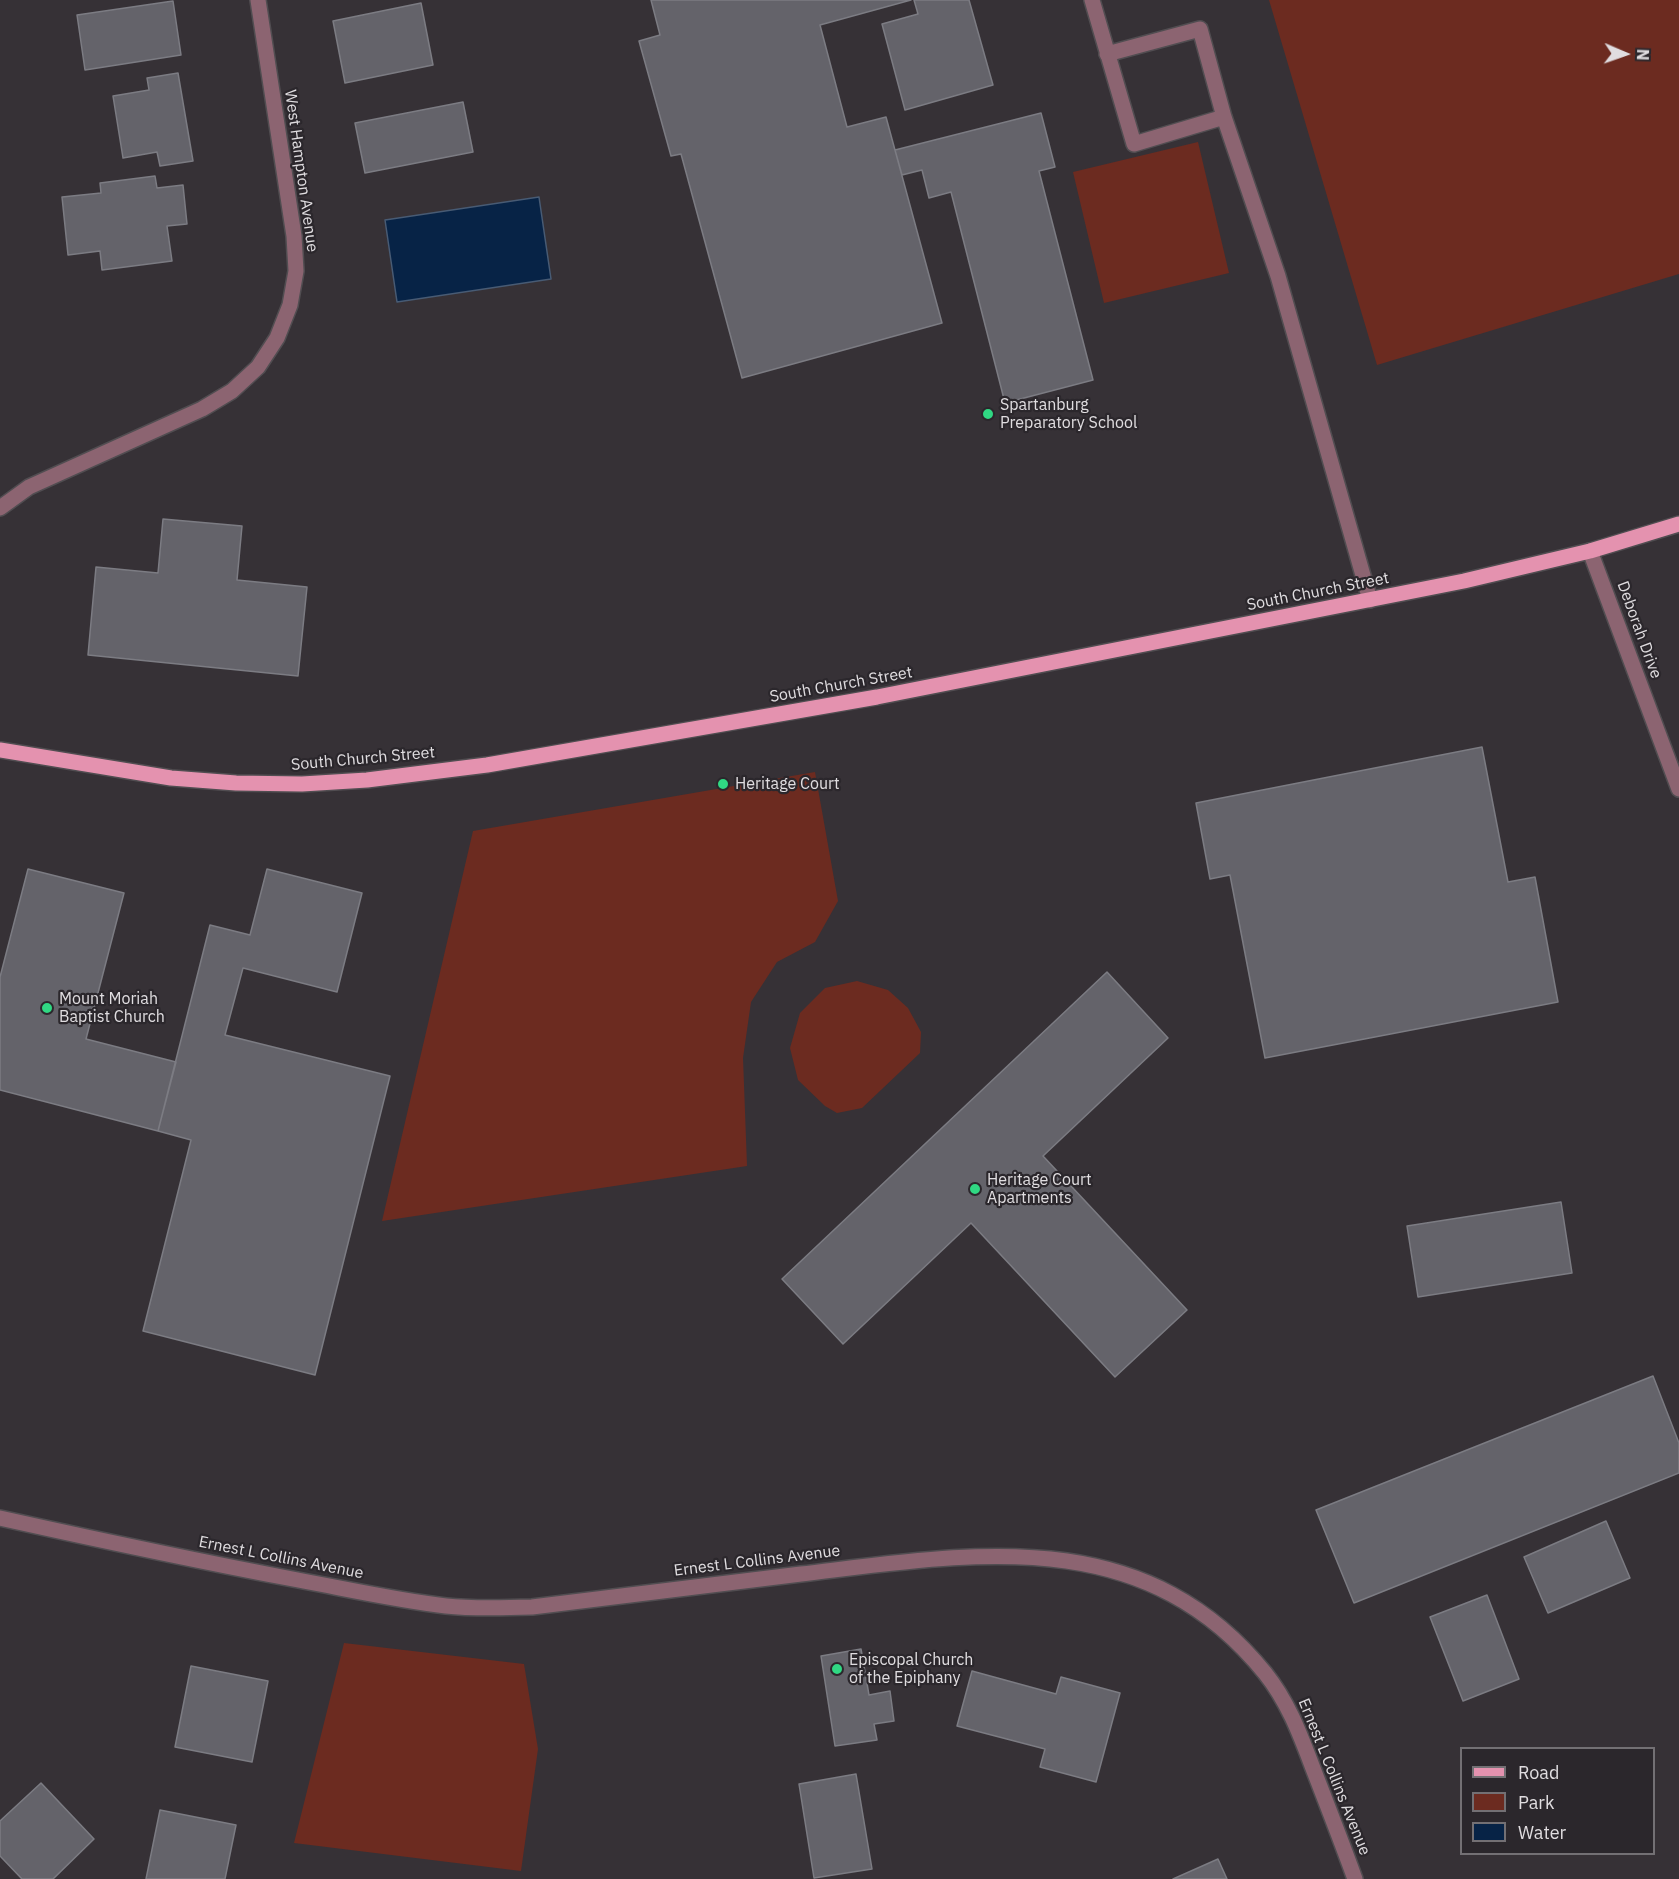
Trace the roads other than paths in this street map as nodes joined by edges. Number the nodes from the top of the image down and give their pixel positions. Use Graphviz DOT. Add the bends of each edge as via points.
graph roads {
  1 [pos="258,0"];
  2 [pos="1092,0"];
  3 [pos="1107,54"];
  4 [pos="1224,117"];
  5 [pos="0,508"];
  6 [pos="1679,524"];
  7 [pos="1590,551"];
  8 [pos="1370,600"];
  9 [pos="0,750"];
  10 [pos="1679,789"];
  11 [pos="0,1518"];
  12 [pos="1355,1879"];
  1 -- 5 [label="street, West Hampton Avenue" via="296,271 290,305 277,338 258,367 232,391 202,409 29,487"];
  2 -- 3 [label="street"];
  3 -- 4 [label="street" via="1200,29"];
  3 -- 4 [label="street" via="1134,144"];
  4 -- 8 [label="street" via="1278,276"];
  6 -- 7 [label="main road, South Church Street"];
  7 -- 8 [label="main road, South Church Street"];
  7 -- 10 [label="street, Deborah Drive"];
  8 -- 9 [label="main road, South Church Street" via="877,697 487,765 367,780 302,784 171,778"];
  11 -- 12 [label="street, Ernest L Collins Avenue" via="192,1560 405,1600 469,1607 532,1606 948,1557 1058,1559 1097,1566 1160,1588 1196,1609 1238,1642 1266,1674 1290,1709"];
}
